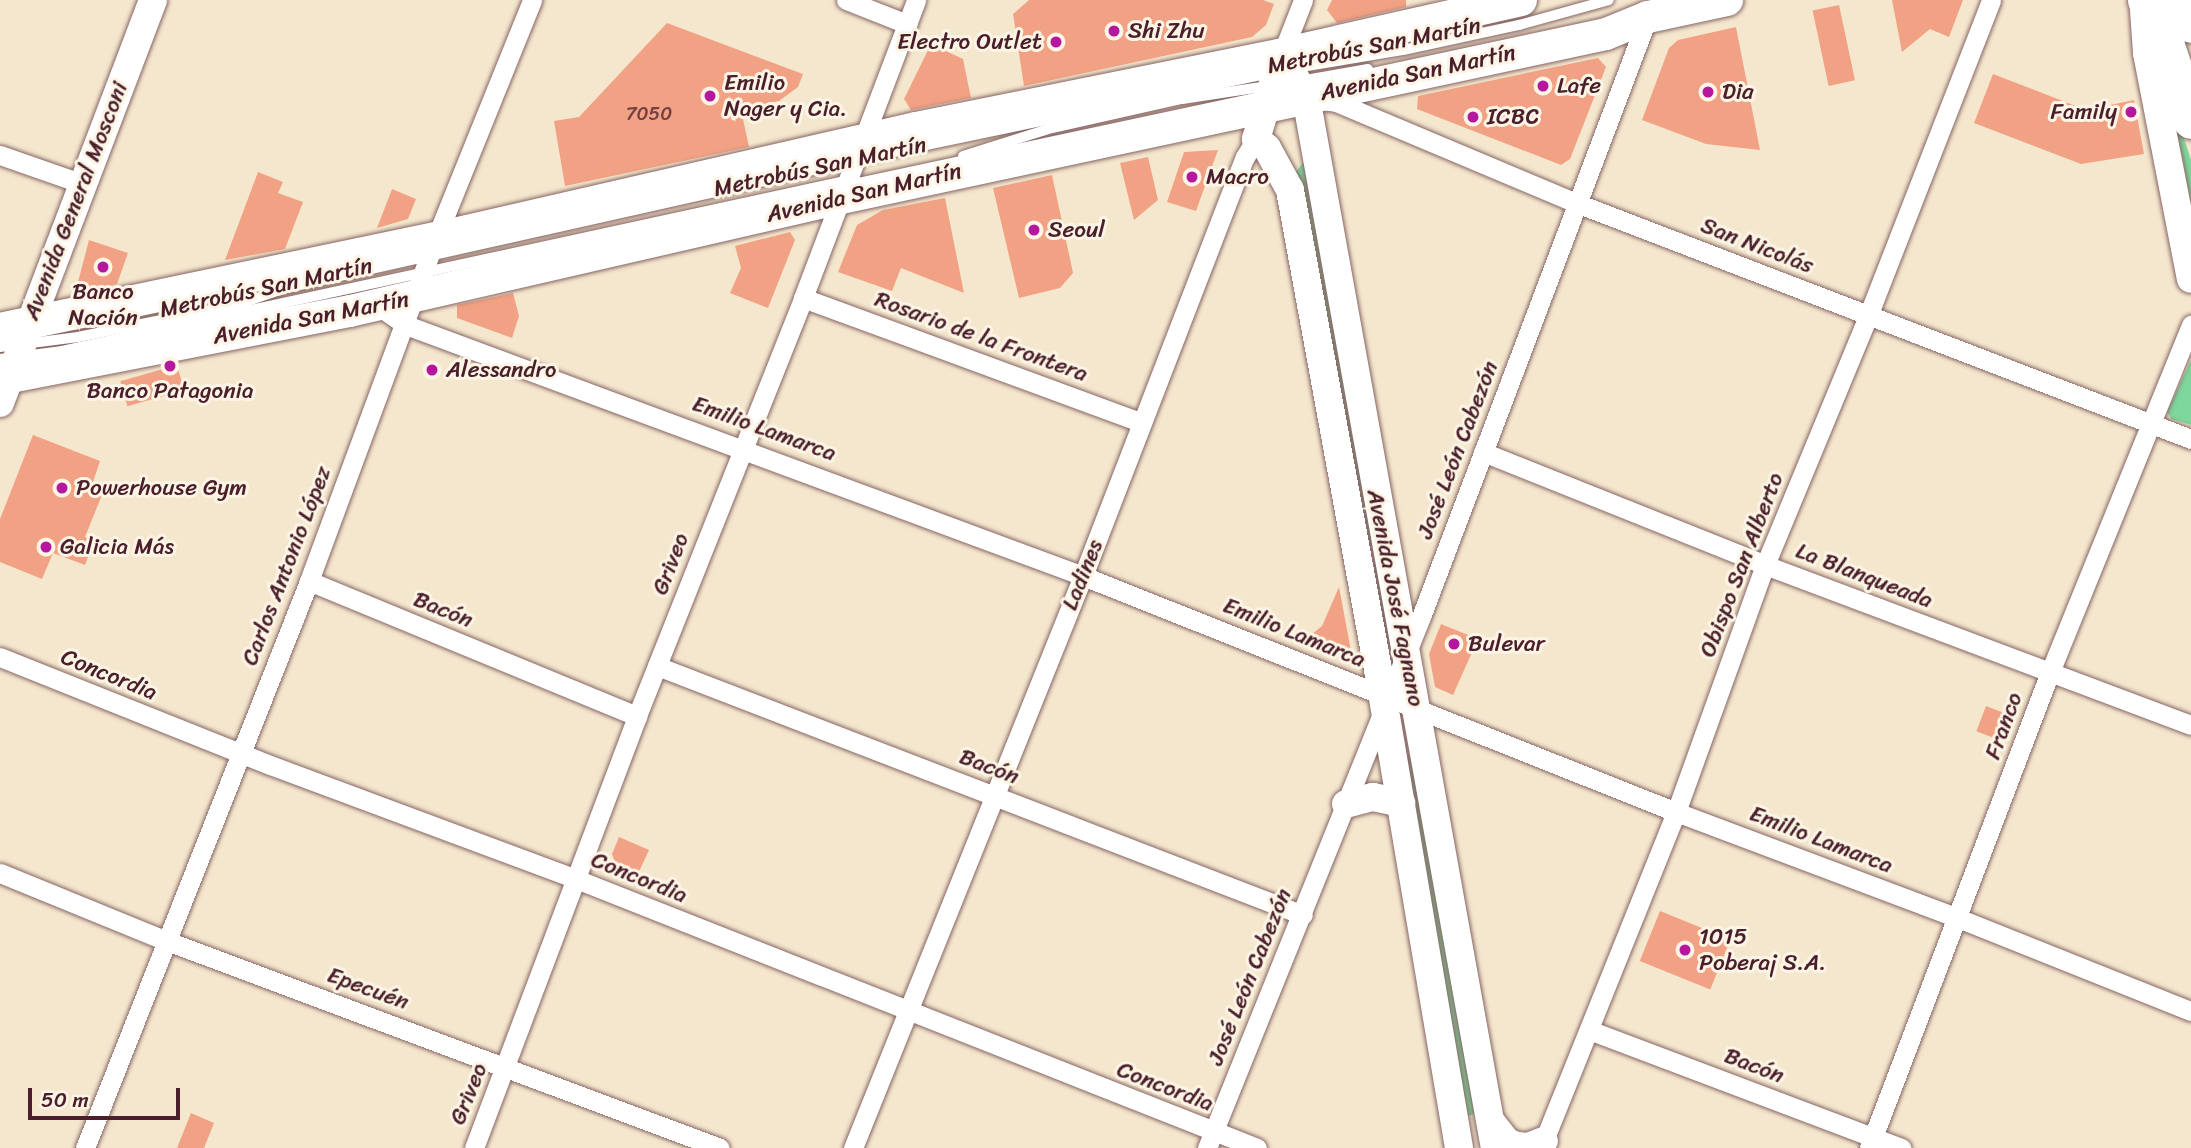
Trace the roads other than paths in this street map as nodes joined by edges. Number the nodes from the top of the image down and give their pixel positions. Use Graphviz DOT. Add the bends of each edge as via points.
graph roads {
  1 [pos="153,0"];
  2 [pos="532,0"];
  3 [pos="846,0"];
  4 [pos="916,0"];
  5 [pos="1303,0"];
  6 [pos="1521,0"];
  7 [pos="1609,0"];
  8 [pos="1727,0"];
  9 [pos="1990,0"];
  10 [pos="2145,0"];
  11 [pos="2183,0"];
  12 [pos="1651,8"];
  13 [pos="1612,17"];
  14 [pos="906,24"];
  15 [pos="2191,24"];
  16 [pos="1533,34"];
  17 [pos="1401,62"];
  18 [pos="1375,68"];
  19 [pos="1284,81"];
  20 [pos="2191,120"];
  21 [pos="1256,139"];
  22 [pos="0,155"];
  23 [pos="957,157"];
  24 [pos="852,172"];
  25 [pos="83,184"];
  26 [pos="1579,204"];
  27 [pos="422,278"];
  28 [pos="2191,279"];
  29 [pos="803,298"];
  30 [pos="1868,316"];
  31 [pos="2191,324"];
  32 [pos="8,358"];
  33 [pos="1142,423"];
  34 [pos="2150,424"];
  35 [pos="2191,439"];
  36 [pos="743,447"];
  37 [pos="1482,452"];
  38 [pos="1765,565"];
  39 [pos="1083,576"];
  40 [pos="309,581"];
  41 [pos="1406,656"];
  42 [pos="0,657"];
  43 [pos="657,666"];
  44 [pos="2050,673"];
  45 [pos="1385,700"];
  46 [pos="1416,708"];
  47 [pos="637,716"];
  48 [pos="2191,725"];
  49 [pos="241,754"];
  50 [pos="993,794"];
  51 [pos="1401,803"];
  52 [pos="1346,804"];
  53 [pos="1676,812"];
  54 [pos="0,873"];
  55 [pos="576,879"];
  56 [pos="1303,915"];
  57 [pos="1958,918"];
  58 [pos="167,942"];
  59 [pos="2191,1011"];
  60 [pos="908,1012"];
  61 [pos="1589,1030"];
  62 [pos="507,1066"];
  63 [pos="1493,1136"];
  64 [pos="1458,1139"];
  65 [pos="1210,1140"];
  66 [pos="1871,1143"];
  67 [pos="1543,1144"];
  68 [pos="85,1148"];
  69 [pos="474,1148"];
  70 [pos="720,1148"];
  71 [pos="853,1148"];
  72 [pos="1257,1148"];
  73 [pos="1901,1148"];
  1 -- 25 [label="street, Avenida General Mosconi"];
  2 -- 27 [label="street, Carlos Antonio López"];
  3 -- 14 [label="street"];
  4 -- 14 [label="street, Griveo"];
  5 -- 19 [label="street, Ladines"];
  6 -- 19 [label="main road, Avenida San Martín"];
  7 -- 19 [label="lane, Metrobús San Martín"];
  8 -- 12 [label="main road, Avenida San Martín"];
  9 -- 30 [label="street, Obispo San Alberto"];
  10 -- 20 [label="highway"];
  10 -- 28 [label="street" via="2147,53"];
  11 -- 15 [label="highway"];
  12 -- 13 [label="lane"];
  12 -- 19 [label="main road, Avenida San Martín" via="1606,34"];
  12 -- 26 [label="street, José León Cabezón"];
  14 -- 24 [label="street, Griveo"];
  16 -- 17 [label="lane, Metrobús San Martín"];
  18 -- 19 [label="lane, Metrobús San Martín"];
  19 -- 21 [label="street, Ladines"];
  19 -- 23 [label="lane, Metrobús San Martín" via="1052,128"];
  19 -- 24 [label="main road, Avenida San Martín"];
  19 -- 24 [label="main road, Avenida San Martín"];
  19 -- 26 [label="street, San Nicolás"];
  19 -- 41 [label="street, Avenida José Fagnano"];
  21 -- 33 [label="street, Ladines" via="1245,157"];
  21 -- 45 [label="street, Avenida José Fagnano" via="1267,148 1290,190"];
  22 -- 25 [label="street"];
  24 -- 27 [label="main road, Avenida San Martín"];
  24 -- 27 [label="main road, Avenida San Martín"];
  24 -- 29 [label="street, Griveo"];
  25 -- 32 [label="street, Avenida General Mosconi"];
  26 -- 30 [label="street, San Nicolás"];
  26 -- 37 [label="street, José León Cabezón"];
  27 -- 32 [label="main road, Avenida San Martín"];
  27 -- 32 [label="main road, Avenida San Martín" via="377,305"];
  27 -- 36 [label="street, Emilio Lamarca"];
  27 -- 40 [label="street, Carlos Antonio López"];
  29 -- 33 [label="street, Rosario de la Frontera"];
  29 -- 36 [label="street, Griveo"];
  30 -- 34 [label="street, San Nicolás"];
  30 -- 38 [label="street, Obispo San Alberto"];
  31 -- 34 [label="street, Franco"];
  33 -- 39 [label="street, Ladines"];
  34 -- 35 [label="street, San Nicolás"];
  34 -- 44 [label="street, Franco"];
  36 -- 39 [label="street, Emilio Lamarca"];
  36 -- 43 [label="street, Griveo"];
  37 -- 38 [label="street, La Blanqueada"];
  37 -- 41 [label="street, José León Cabezón"];
  38 -- 44 [label="street, La Blanqueada"];
  38 -- 53 [label="street, Obispo San Alberto"];
  39 -- 45 [label="street, Emilio Lamarca"];
  39 -- 50 [label="street, Ladines"];
  40 -- 47 [label="street, Bacón"];
  40 -- 49 [label="street, Carlos Antonio López"];
  41 -- 45 [label="street, José León Cabezón"];
  41 -- 46 [label="street, Avenida José Fagnano"];
  42 -- 49 [label="street, Concordia"];
  43 -- 47 [label="street, Griveo"];
  43 -- 50 [label="street, Bacón"];
  44 -- 48 [label="street, La Blanqueada"];
  44 -- 57 [label="street, Franco"];
  45 -- 46 [label="street, Emilio Lamarca"];
  45 -- 51 [label="street, Avenida José Fagnano"];
  45 -- 52 [label="street, José León Cabezón"];
  46 -- 53 [label="street, Emilio Lamarca"];
  46 -- 63 [label="street, Avenida José Fagnano"];
  47 -- 55 [label="street, Griveo"];
  49 -- 55 [label="street, Concordia"];
  49 -- 58 [label="street, Carlos Antonio López"];
  50 -- 56 [label="street, Bacón"];
  50 -- 60 [label="street, Ladines"];
  51 -- 52 [label="street" via="1373,797"];
  51 -- 64 [label="street, Avenida José Fagnano"];
  52 -- 56 [label="street, José León Cabezón"];
  53 -- 57 [label="street, Emilio Lamarca"];
  53 -- 61 [label="street, Obispo San Alberto"];
  54 -- 58 [label="street, Epecuén"];
  55 -- 60 [label="street, Concordia"];
  55 -- 62 [label="street, Griveo"];
  56 -- 65 [label="street, José León Cabezón"];
  57 -- 59 [label="street, Emilio Lamarca"];
  57 -- 66 [label="street, Franco"];
  58 -- 62 [label="street, Epecuén"];
  58 -- 68 [label="street, Carlos Antonio López"];
  60 -- 65 [label="street, Concordia"];
  60 -- 71 [label="street, Ladines"];
  61 -- 66 [label="street, Bacón"];
  61 -- 67 [label="street, Obispo San Alberto"];
  62 -- 69 [label="street, Griveo"];
  62 -- 70 [label="street, Epecuén"];
  63 -- 64 [label="street"];
  63 -- 67 [label="street" via="1517,1146"];
  65 -- 72 [label="street, Concordia"];
  66 -- 73 [label="street, Bacón"];
}
